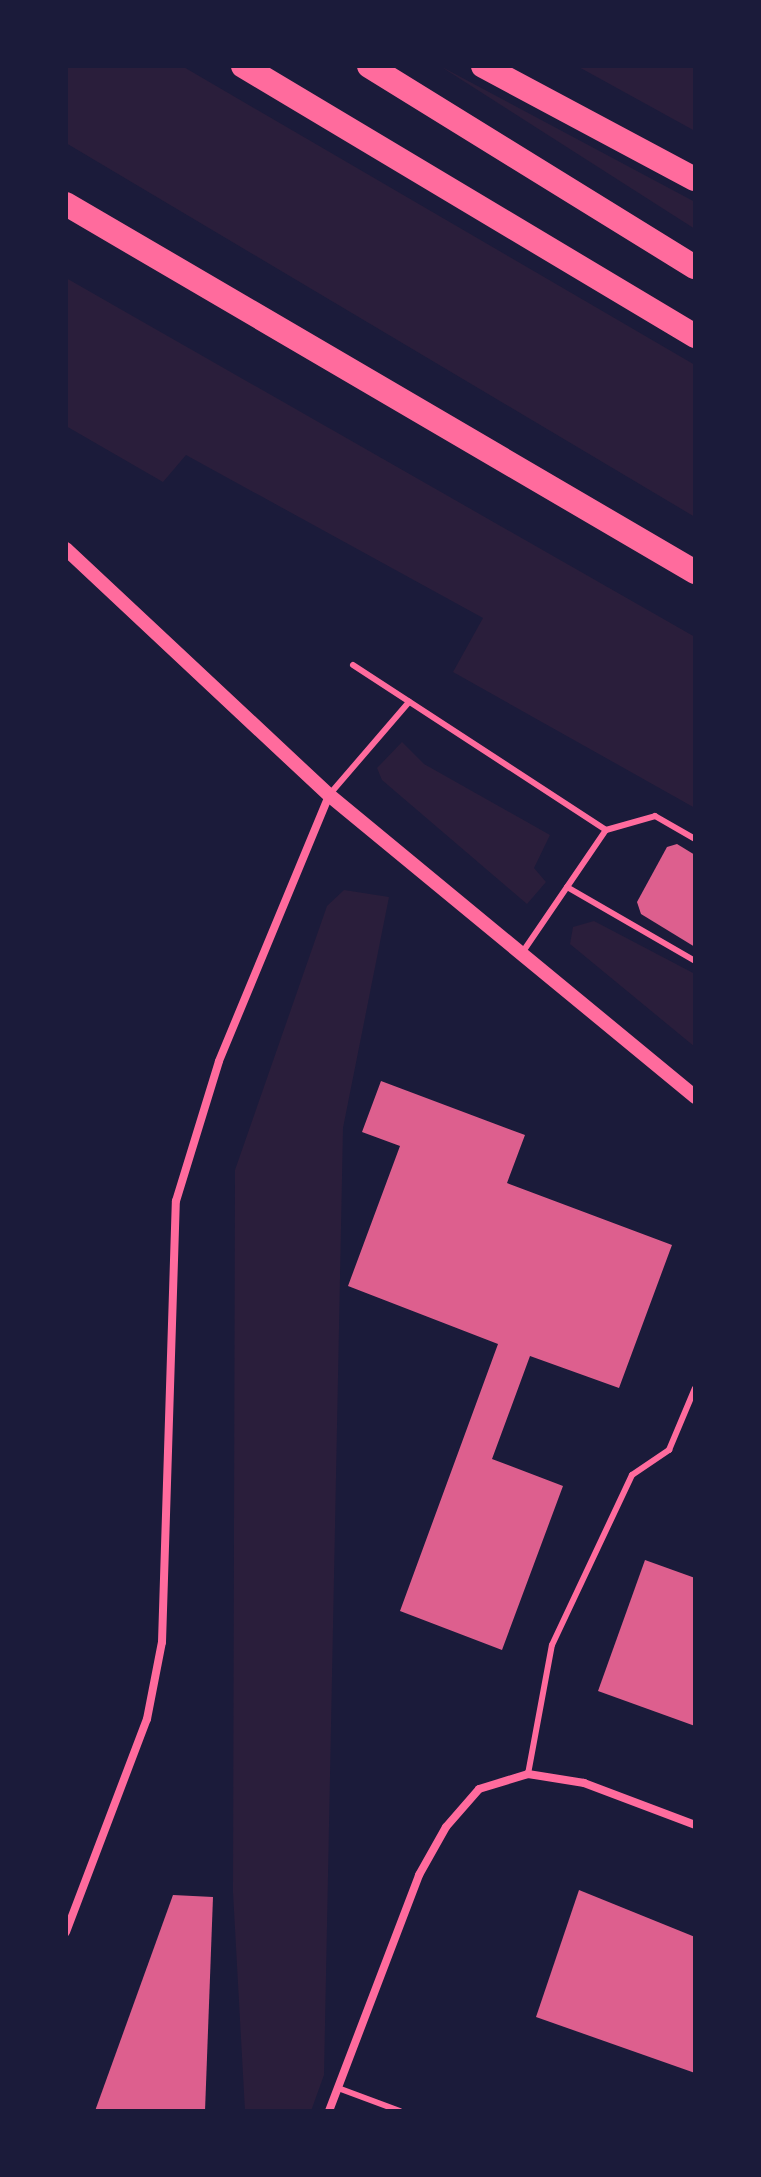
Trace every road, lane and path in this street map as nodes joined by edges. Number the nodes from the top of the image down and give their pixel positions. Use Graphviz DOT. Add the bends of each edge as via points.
graph roads {
  1 [pos="243,66"];
  2 [pos="369,66"];
  3 [pos="483,66"];
  4 [pos="695,179"];
  5 [pos="66,204"];
  6 [pos="695,267"];
  7 [pos="695,336"];
  8 [pos="66,549"];
  9 [pos="695,572"];
  10 [pos="353,665"];
  11 [pos="409,702"];
  12 [pos="329,795"];
  13 [pos="606,830"];
  14 [pos="695,839"];
  15 [pos="567,887"];
  16 [pos="520,956"];
  17 [pos="695,961"];
  18 [pos="695,1097"];
  19 [pos="695,1388"];
  20 [pos="528,1774"];
  21 [pos="695,1825"];
  22 [pos="66,1932"];
  23 [pos="338,2088"];
  24 [pos="329,2111"];
  25 [pos="400,2111"];
  1 -- 7 [label="highway"];
  2 -- 6 [label="highway"];
  3 -- 4 [label="highway"];
  5 -- 9 [label="highway"];
  8 -- 12 [label="street"];
  10 -- 11 [label="lane"];
  11 -- 12 [label="lane"];
  11 -- 13 [label="lane"];
  12 -- 16 [label="street"];
  12 -- 22 [label="street" via="219,1061 176,1201 162,1642 147,1719"];
  13 -- 14 [label="lane" via="655,816"];
  13 -- 15 [label="lane"];
  15 -- 16 [label="lane"];
  15 -- 17 [label="lane"];
  16 -- 18 [label="street"];
  19 -- 20 [label="lane" via="669,1450 632,1475 552,1645"];
  20 -- 21 [label="street" via="584,1783"];
  20 -- 23 [label="street" via="479,1789 446,1827 419,1875"];
  23 -- 24 [label="street"];
  23 -- 25 [label="lane"];
}
